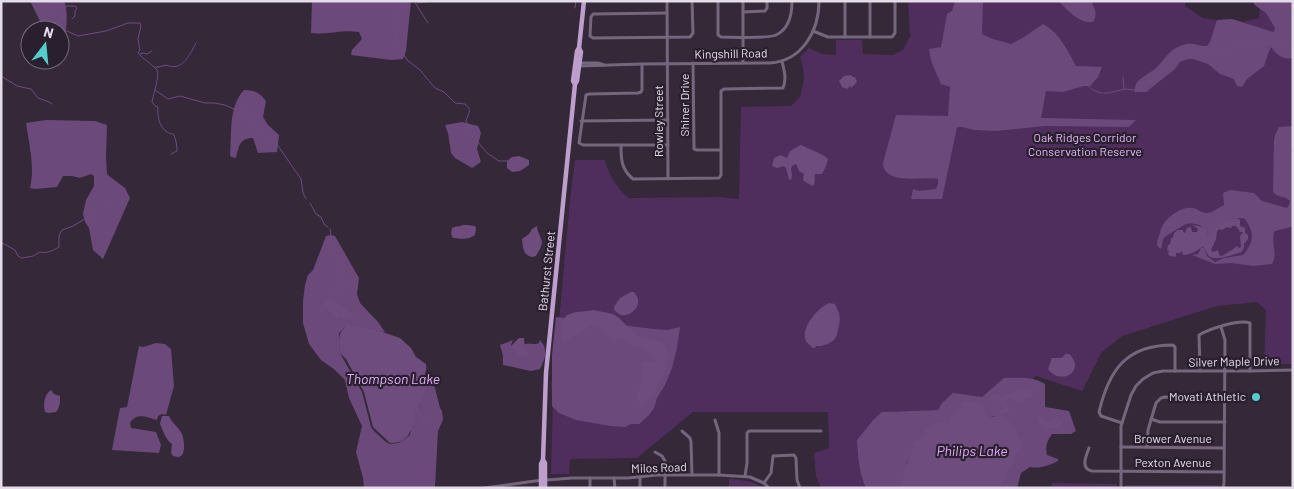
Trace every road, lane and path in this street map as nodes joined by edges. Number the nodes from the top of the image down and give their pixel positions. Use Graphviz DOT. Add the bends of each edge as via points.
graph roads {
  1 [pos="584,1"];
  2 [pos="667,1"];
  3 [pos="692,1"];
  4 [pos="718,1"];
  5 [pos="743,1"];
  6 [pos="768,1"];
  7 [pos="792,1"];
  8 [pos="819,1"];
  9 [pos="845,1"];
  10 [pos="870,1"];
  11 [pos="895,1"];
  12 [pos="667,12"];
  13 [pos="743,12"];
  14 [pos="813,31"];
  15 [pos="667,37"];
  16 [pos="743,37"];
  17 [pos="845,37"];
  18 [pos="870,37"];
  19 [pos="782,61"];
  20 [pos="693,63"];
  21 [pos="743,63"];
  22 [pos="642,64"];
  23 [pos="667,64"];
  24 [pos="577,65"];
  25 [pos="668,120"];
  26 [pos="582,121"];
  27 [pos="621,145"];
  28 [pos="668,145"];
  29 [pos="721,150"];
  30 [pos="668,179"];
  31 [pos="1221,327"];
  32 [pos="1293,370"];
  33 [pos="1175,371"];
  34 [pos="1200,371"];
  35 [pos="1225,371"];
  36 [pos="1250,372"];
  37 [pos="1225,398"];
  38 [pos="715,420"];
  39 [pos="1151,420"];
  40 [pos="1225,422"];
  41 [pos="1122,423"];
  42 [pos="682,431"];
  43 [pos="821,431"];
  44 [pos="1121,447"];
  45 [pos="1147,447"];
  46 [pos="1089,448"];
  47 [pos="1224,448"];
  48 [pos="656,452"];
  49 [pos="1121,472"];
  50 [pos="1224,472"];
  51 [pos="665,475"];
  52 [pos="692,475"];
  53 [pos="719,475"];
  54 [pos="746,476"];
  55 [pos="640,477"];
  56 [pos="590,478"];
  57 [pos="614,478"];
  58 [pos="543,481"];
  59 [pos="764,483"];
  60 [pos="484,488"];
  61 [pos="541,488"];
  62 [pos="545,488"];
  63 [pos="590,488"];
  64 [pos="615,488"];
  65 [pos="640,488"];
  66 [pos="665,488"];
  67 [pos="769,488"];
  68 [pos="800,488"];
  69 [pos="1121,488"];
  70 [pos="1223,488"];
  1 -- 24 [label="main road, Bathurst Street" via="581,52"];
  2 -- 12 [label="street, Rowley Street"];
  3 -- 15 [label="street" via="692,36"];
  4 -- 16 [label="street" via="718,35"];
  5 -- 13 [label="street"];
  6 -- 13 [label="street" via="765,11"];
  7 -- 16 [label="street" via="790,17 778,34"];
  8 -- 14 [label="street, Kingshill Road"];
  9 -- 17 [label="street"];
  10 -- 18 [label="street"];
  11 -- 18 [label="street" via="895,35"];
  12 -- 15 [label="street, Rowley Street"];
  12 -- 15 [label="street" via="595,13 590,34 593,38"];
  13 -- 16 [label="street"];
  14 -- 17 [label="street" via="825,37"];
  14 -- 19 [label="street, Kingshill Road" via="800,50"];
  15 -- 23 [label="street, Rowley Street"];
  16 -- 21 [label="street"];
  17 -- 18 [label="street"];
  19 -- 21 [label="street, Kingshill Road"];
  19 -- 29 [label="street" via="783,88 721,91"];
  20 -- 21 [label="street, Kingshill Road"];
  20 -- 23 [label="street, Kingshill Road"];
  20 -- 29 [label="street, Shiner Drive" via="694,149"];
  22 -- 23 [label="street, Kingshill Road"];
  22 -- 24 [label="street, Kingshill Road"];
  22 -- 26 [label="street" via="641,92 587,94"];
  23 -- 25 [label="street, Rowley Street"];
  24 -- 58 [label="main road, Bathurst Street" via="546,373"];
  25 -- 26 [label="street"];
  25 -- 28 [label="street, Rowley Street"];
  26 -- 27 [label="street" via="580,145"];
  27 -- 28 [label="street"];
  27 -- 30 [label="street" via="621,162 630,178"];
  28 -- 30 [label="street, Rowley Street"];
  29 -- 30 [label="street" via="719,178"];
  31 -- 34 [label="street" via="1199,335"];
  31 -- 35 [label="street" via="1225,340"];
  31 -- 36 [label="street" via="1235,322 1250,323"];
  32 -- 36 [label="street, Silver Maple Drive"];
  33 -- 34 [label="street, Silver Maple Drive"];
  33 -- 41 [label="street, Silver Maple Drive" via="1158,372 1140,381"];
  33 -- 41 [label="street" via="1173,345 1140,350 1129,356 1109,380 1099,412 1101,416"];
  34 -- 35 [label="street, Silver Maple Drive"];
  35 -- 36 [label="street, Silver Maple Drive"];
  35 -- 37 [label="street"];
  37 -- 39 [label="street" via="1162,398"];
  37 -- 40 [label="street"];
  38 -- 53 [label="street" via="719,434"];
  39 -- 40 [label="street"];
  39 -- 45 [label="street"];
  40 -- 47 [label="street"];
  41 -- 44 [label="street"];
  42 -- 52 [label="street" via="691,442"];
  43 -- 54 [label="street" via="748,432"];
  44 -- 45 [label="street, Brower Avenue"];
  44 -- 49 [label="street"];
  45 -- 47 [label="street, Brower Avenue"];
  46 -- 49 [label="street, Pexton Avenue" via="1084,464 1088,471"];
  47 -- 50 [label="street"];
  48 -- 51 [label="street" via="664,458"];
  49 -- 50 [label="street, Pexton Avenue"];
  49 -- 69 [label="street"];
  50 -- 70 [label="street"];
  51 -- 52 [label="street, Milos Road"];
  51 -- 55 [label="street, Milos Road"];
  51 -- 66 [label="street"];
  52 -- 53 [label="street, Milos Road"];
  53 -- 54 [label="street, Milos Road"];
  54 -- 59 [label="street, Milos Road"];
  55 -- 57 [label="street, Milos Road"];
  55 -- 65 [label="street"];
  56 -- 57 [label="street, Milos Road"];
  56 -- 58 [label="street, Milos Road"];
  56 -- 63 [label="street"];
  57 -- 64 [label="street"];
  58 -- 60 [label="street, Milos Road"];
  58 -- 61 [label="main road, Bathurst Street"];
  58 -- 62 [label="main road, Bathurst Street"];
  59 -- 67 [label="street, Milos Road"];
  59 -- 68 [label="street" via="771,473 773,456 794,456"];
}
